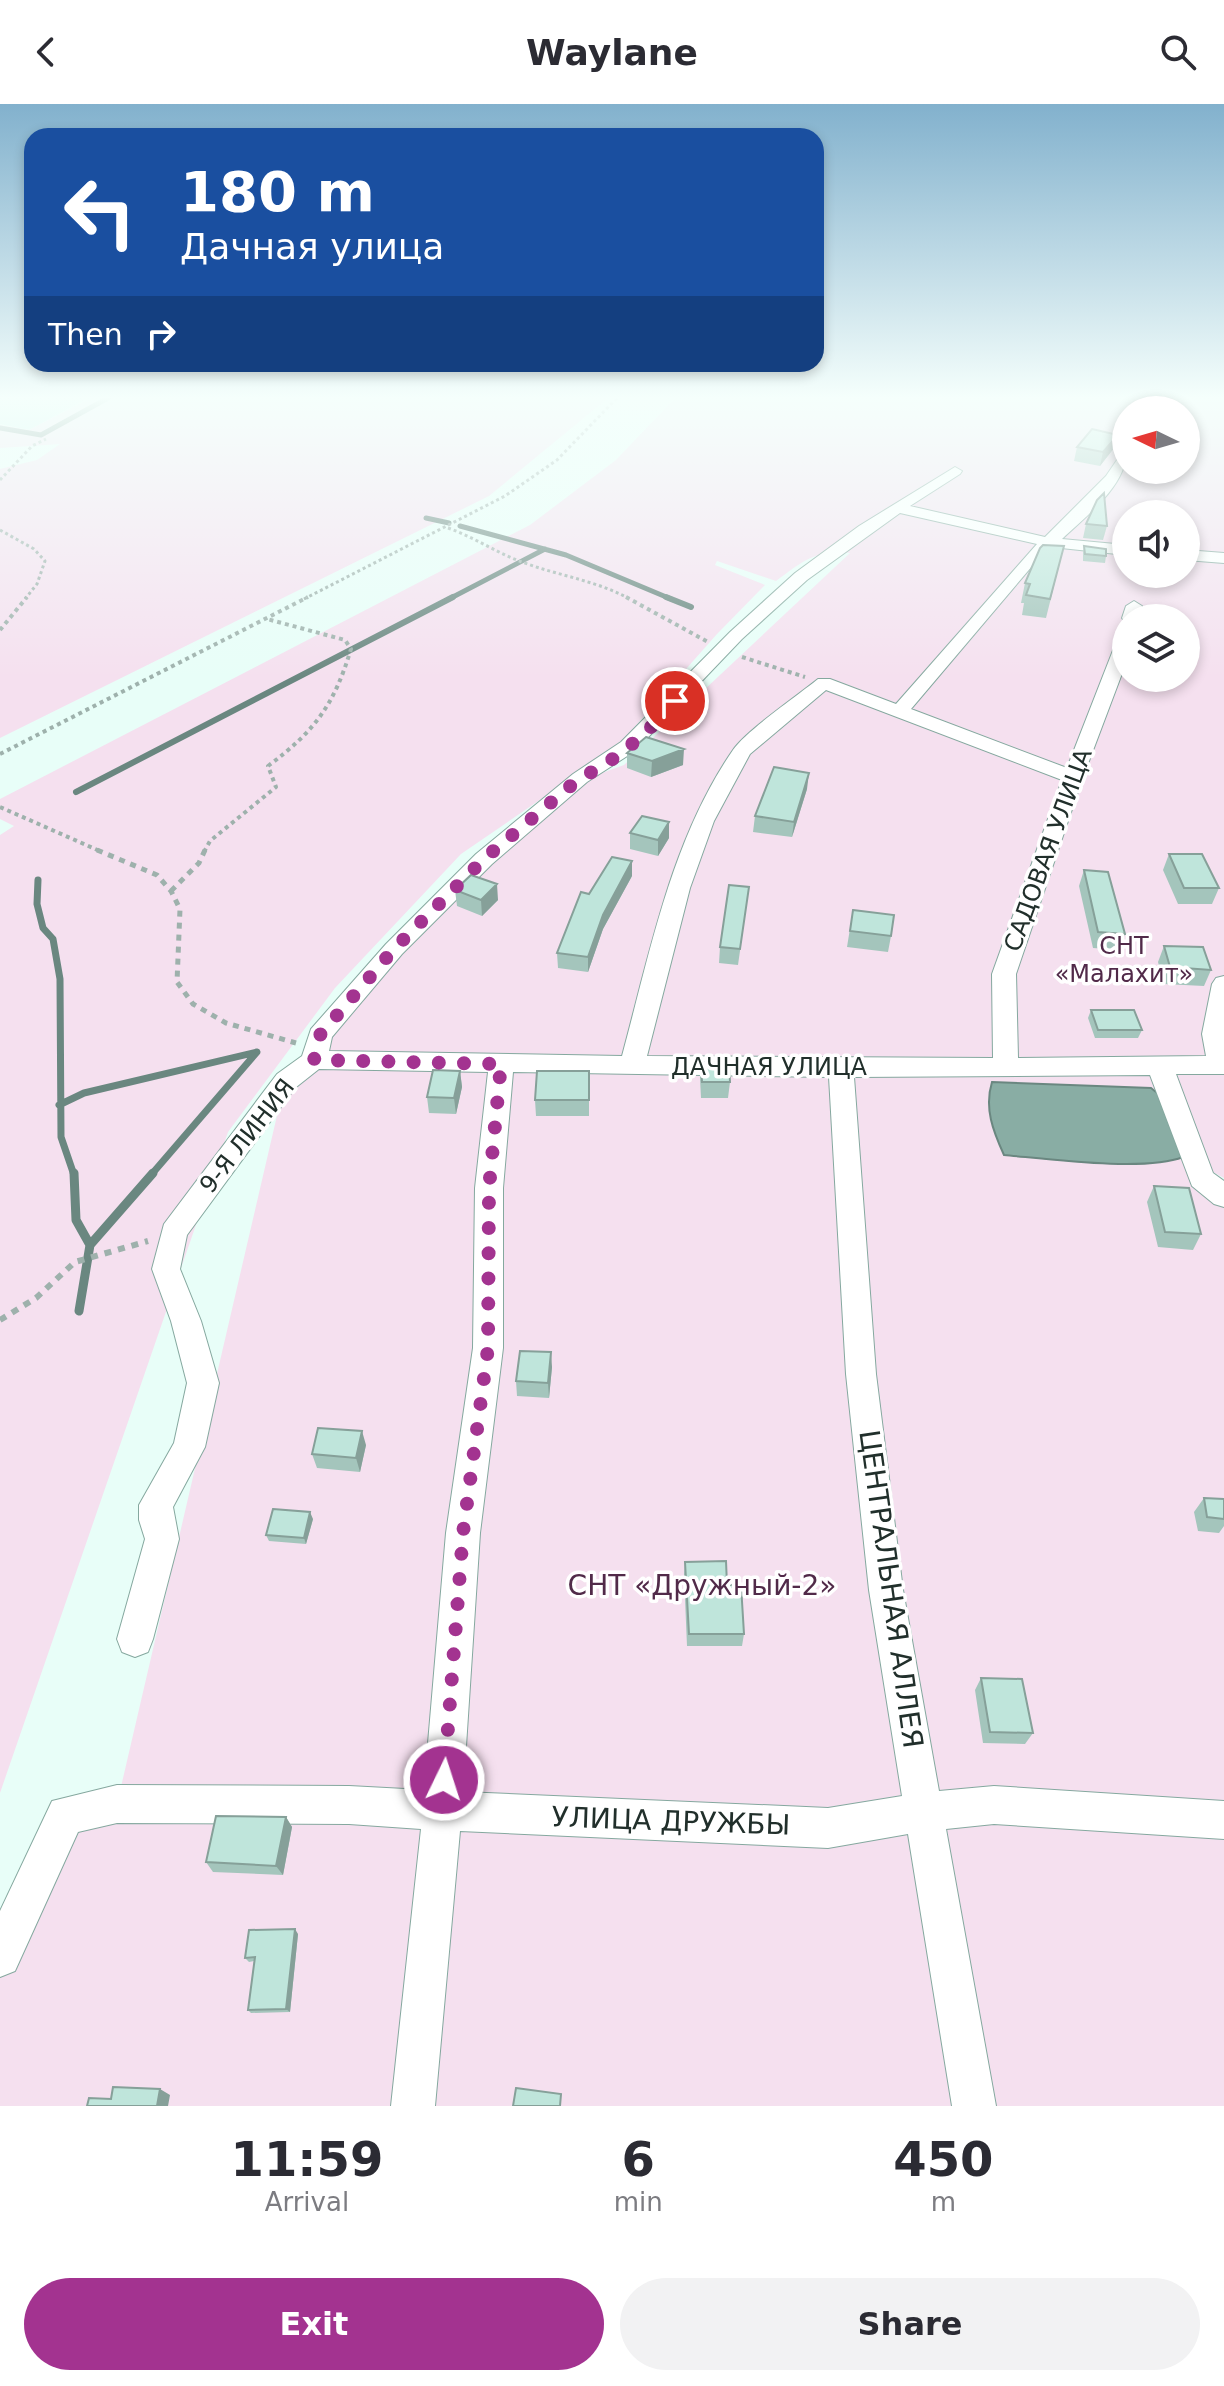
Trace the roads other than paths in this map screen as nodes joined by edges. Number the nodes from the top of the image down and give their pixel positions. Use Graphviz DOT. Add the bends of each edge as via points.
graph roads {
  1 [pos="924,491"];
  2 [pos="1100,491"];
  3 [pos="898,508"];
  4 [pos="1047,542"];
  5 [pos="1112,549"];
  6 [pos="1200,556"];
  7 [pos="1224,558"];
  8 [pos="1112,676"];
  9 [pos="901,710"];
  10 [pos="1073,777"];
  11 [pos="1224,984"];
  12 [pos="314,1060"];
  13 [pos="501,1064"];
  14 [pos="1222,1065"];
  15 [pos="1006,1066"];
  16 [pos="1160,1066"];
  17 [pos="632,1067"];
  18 [pos="841,1068"];
  19 [pos="1224,1196"];
  20 [pos="135,1639"];
  21 [pos="442,1811"];
  22 [pos="924,1812"];
  23 [pos="1224,1820"];
  24 [pos="0,1956"];
  25 [pos="413,2106"];
  26 [pos="974,2106"];
  1 -- 3 [label="street, 9-Я ЛИНИЯ"];
  2 -- 4 [label="street"];
  3 -- 4 [label="street"];
  3 -- 12 [label="street, 9-Я ЛИНИЯ" via="832,551 782,593 659,719 602,768 580,778 451,890 320,1035"];
  4 -- 5 [label="street"];
  4 -- 9 [label="street"];
  6 -- 7 [label="street"];
  8 -- 10 [label="street, САДОВАЯ УЛИЦА"];
  9 -- 10 [label="street"];
  9 -- 17 [label="street" via="824,683 742,751 704,821 679,888"];
  10 -- 15 [label="street, САДОВАЯ УЛИЦА" via="1004,974"];
  11 -- 14 [label="street" via="1214,1034"];
  12 -- 13 [label="street, ДАЧНАЯ УЛИЦА"];
  12 -- 20 [label="street, 9-Я ЛИНИЯ" via="286,1081 174,1232 166,1269 203,1383 189,1447 156,1505 162,1539"];
  13 -- 17 [label="street, ДАЧНАЯ УЛИЦА"];
  13 -- 21 [label="street" via="489,1188 488,1348 463,1533"];
  14 -- 16 [label="street, ДАЧНАЯ УЛИЦА"];
  15 -- 16 [label="street, ДАЧНАЯ УЛИЦА"];
  15 -- 18 [label="street, ДАЧНАЯ УЛИЦА"];
  16 -- 19 [label="street" via="1202,1179"];
  17 -- 18 [label="street, ДАЧНАЯ УЛИЦА"];
  18 -- 22 [label="street, ЦЕНТРАЛЬНАЯ АЛЛЕЯ" via="861,1374 886,1590"];
  21 -- 22 [label="street, УЛИЦА ДРУЖБЫ" via="828,1828"];
  21 -- 24 [label="street, УЛИЦА ДРУЖБЫ" via="117,1804 66,1815"];
  21 -- 25 [label="street"];
  22 -- 23 [label="street, УЛИЦА ДРУЖБЫ" via="994,1805"];
  22 -- 26 [label="street, ЦЕНТРАЛЬНАЯ АЛЛЕЯ"];
}
